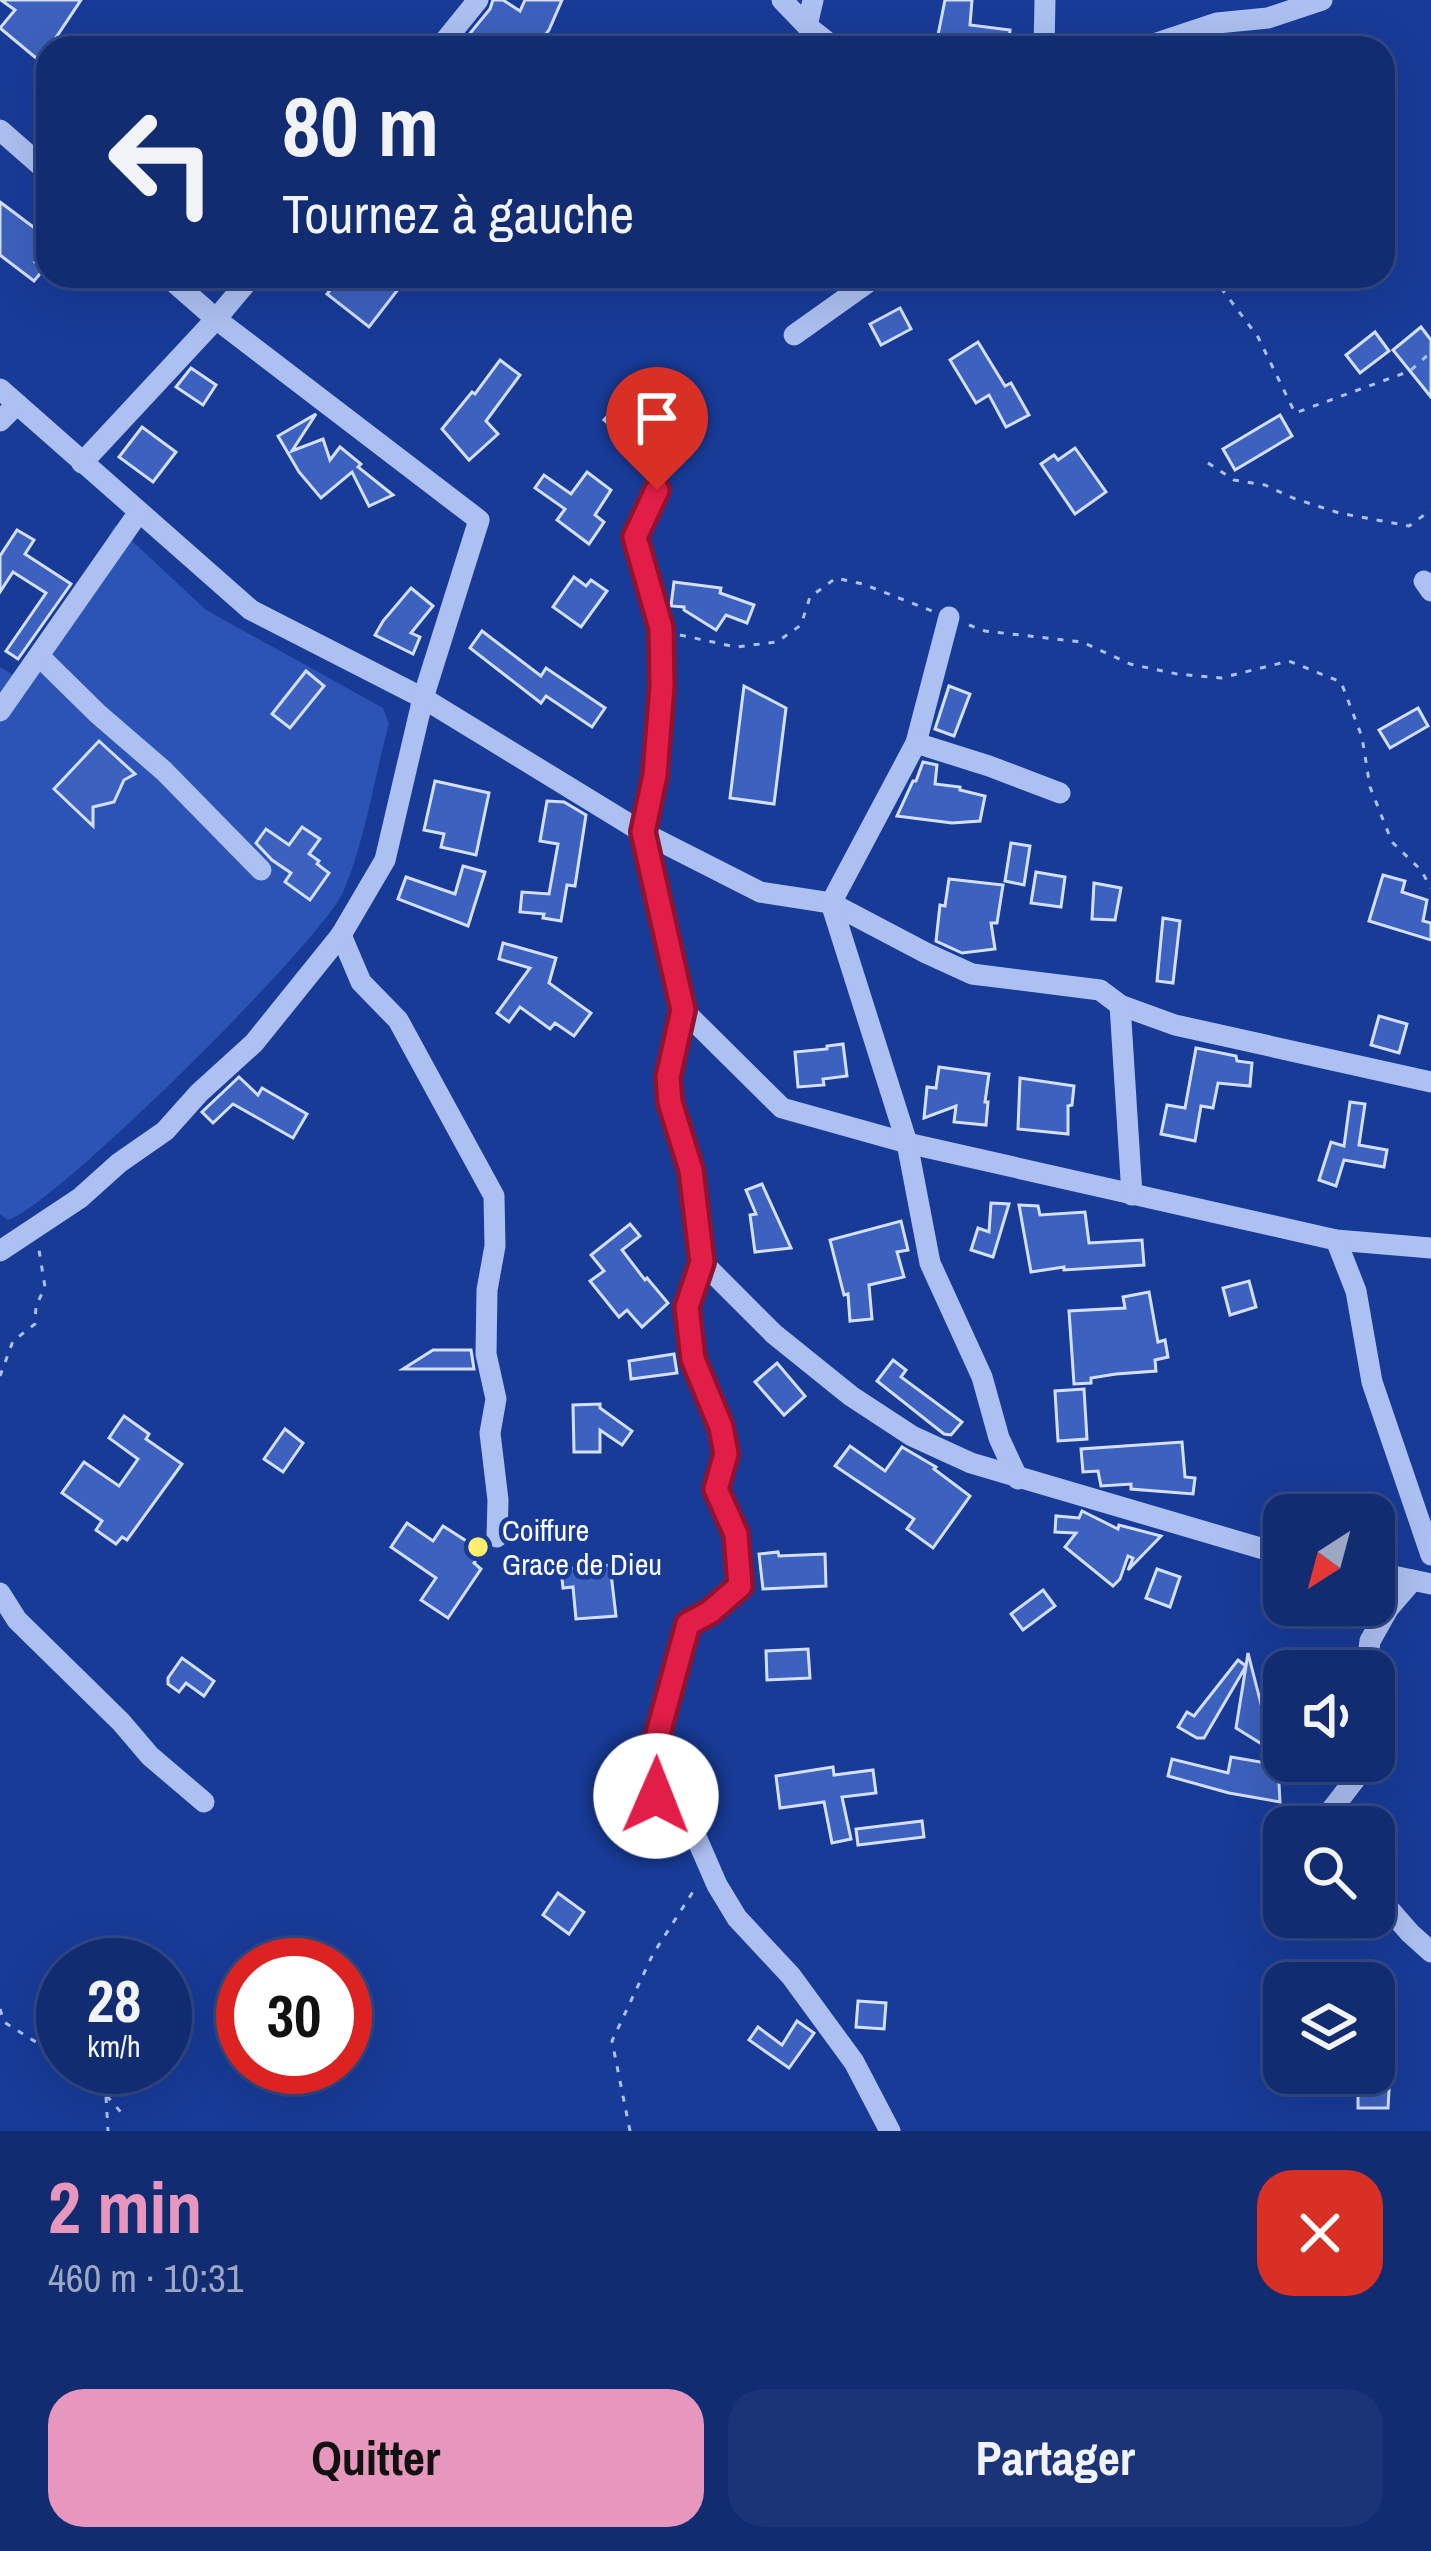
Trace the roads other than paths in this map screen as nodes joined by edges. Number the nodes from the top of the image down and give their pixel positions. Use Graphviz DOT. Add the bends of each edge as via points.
graph roads {
  1 [pos="478,0"];
  2 [pos="782,0"];
  3 [pos="813,0"];
  4 [pos="1045,0"];
  5 [pos="1322,0"];
  6 [pos="807,26"];
  7 [pos="450,36"];
  8 [pos="820,36"];
  9 [pos="1044,36"];
  10 [pos="1178,36"];
  11 [pos="0,130"];
  12 [pos="36,162"];
  13 [pos="180,288"];
  14 [pos="242,288"];
  15 [pos="861,288"];
  16 [pos="216,320"];
  17 [pos="794,335"];
  18 [pos="9,397"];
  19 [pos="0,422"];
  20 [pos="82,463"];
  21 [pos="657,490"];
  22 [pos="139,512"];
  23 [pos="950,617"];
  24 [pos="38,656"];
  25 [pos="423,698"];
  26 [pos="0,710"];
  27 [pos="916,743"];
  28 [pos="1060,793"];
  29 [pos="643,832"];
  30 [pos="261,870"];
  31 [pos="831,903"];
  32 [pos="341,935"];
  33 [pos="1120,1004"];
  34 [pos="683,1010"];
  35 [pos="1431,1082"];
  36 [pos="908,1143"];
  37 [pos="1132,1195"];
  38 [pos="1336,1240"];
  39 [pos="1431,1248"];
  40 [pos="0,1251"];
  41 [pos="702,1262"];
  42 [pos="1018,1479"];
  43 [pos="497,1537"];
  44 [pos="1263,1549"];
  45 [pos="1431,1556"];
  46 [pos="1422,1582"];
  47 [pos="0,1593"];
  48 [pos="1369,1650"];
  49 [pos="1353,1782"];
  50 [pos="204,1802"];
  51 [pos="1334,1806"];
  52 [pos="1395,1916"];
  53 [pos="1431,1952"];
  54 [pos="890,2131"];
  1 -- 7 [label="street"];
  2 -- 6 [label="street"];
  3 -- 6 [label="street"];
  4 -- 9 [label="street"];
  5 -- 10 [label="street"];
  6 -- 8 [label="street"];
  11 -- 12 [label="street"];
  13 -- 16 [label="street"];
  14 -- 16 [label="street"];
  15 -- 17 [label="street"];
  16 -- 20 [label="street"];
  16 -- 25 [label="street" via="479,520"];
  18 -- 19 [label="street"];
  18 -- 20 [label="street"];
  20 -- 22 [label="street"];
  21 -- 29 [label="street" via="635,537 661,628 655,775"];
  22 -- 24 [label="street"];
  22 -- 25 [label="street" via="251,610"];
  23 -- 27 [label="street"];
  24 -- 26 [label="street"];
  24 -- 30 [label="street"];
  25 -- 29 [label="street"];
  25 -- 32 [label="street" via="385,860"];
  27 -- 28 [label="street"];
  27 -- 31 [label="street"];
  29 -- 31 [label="street" via="760,892"];
  29 -- 34 [label="street"];
  31 -- 33 [label="street" via="972,974 1100,990"];
  31 -- 36 [label="street"];
  32 -- 40 [label="street" via="254,1043 165,1131"];
  32 -- 43 [label="street" via="362,982 398,1020 494,1196 486,1354 496,1399 490,1432"];
  33 -- 35 [label="street" via="1175,1025"];
  33 -- 37 [label="street"];
  34 -- 36 [label="street" via="782,1108"];
  34 -- 41 [label="street" via="668,1077"];
  36 -- 37 [label="street"];
  36 -- 42 [label="street" via="930,1263"];
  37 -- 38 [label="street"];
  38 -- 39 [label="street"];
  38 -- 45 [label="street" via="1356,1291 1372,1382"];
  41 -- 42 [label="street" via="850,1396 912,1436"];
  41 -- 54 [label="street" via="687,1307 691,1342 721,1427 726,1454 716,1489 736,1534 740,1586 688,1624 648,1770 656,1796 694,1832 736,1918 854,2062"];
  42 -- 44 [label="street"];
  46 -- 48 [label="street" via="1388,1610"];
  47 -- 50 [label="street" via="17,1620"];
  49 -- 51 [label="street"];
  52 -- 53 [label="street"];
}
